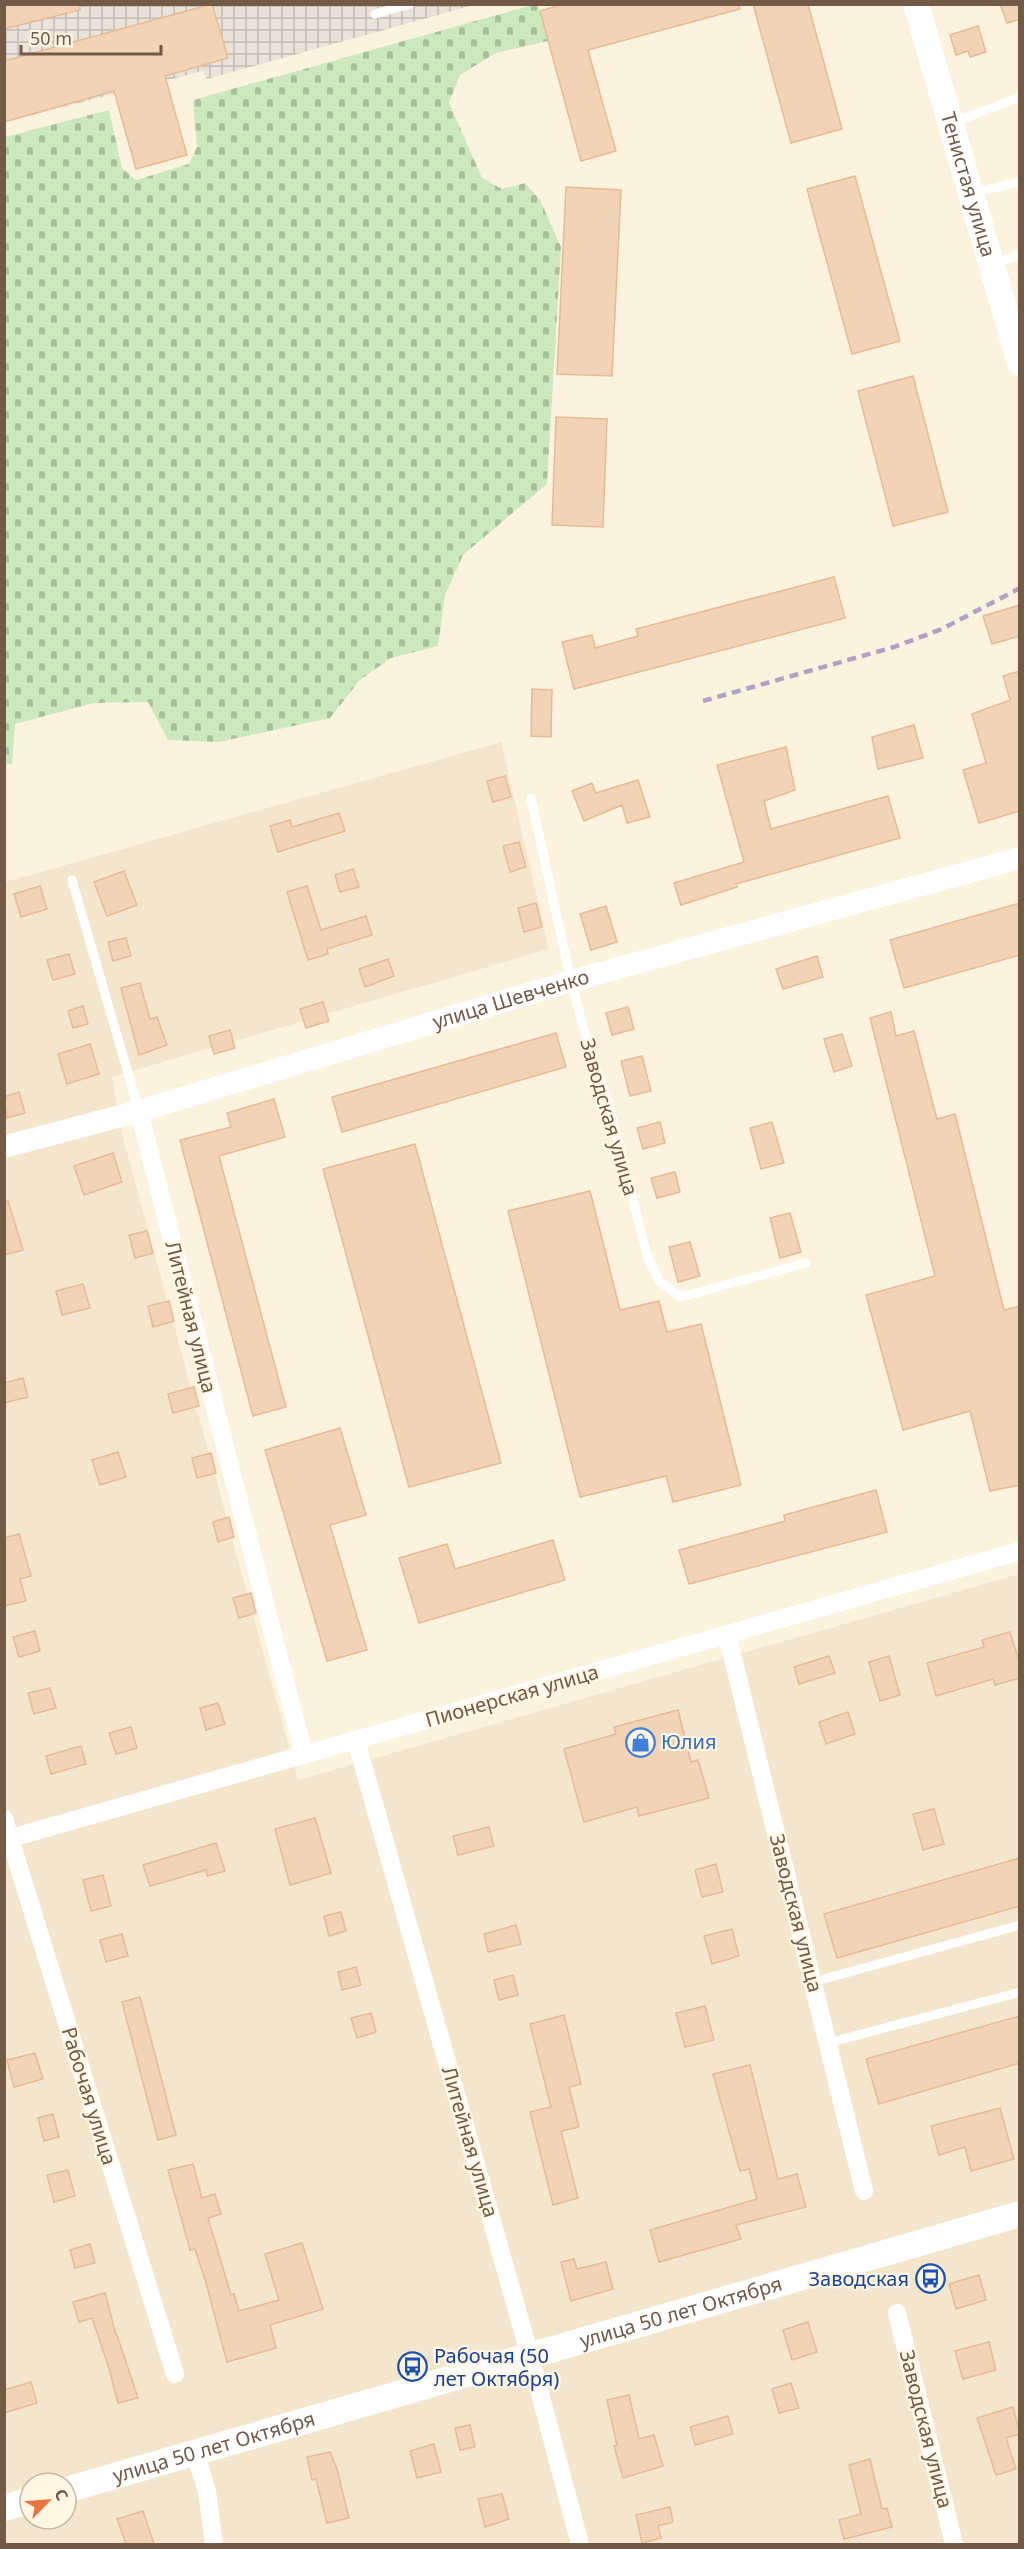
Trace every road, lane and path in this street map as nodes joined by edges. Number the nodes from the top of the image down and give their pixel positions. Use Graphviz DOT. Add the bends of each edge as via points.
graph roads {
  1 [pos="410,4"];
  2 [pos="916,4"];
  3 [pos="375,15"];
  4 [pos="1020,97"];
  5 [pos="950,123"];
  6 [pos="1020,182"];
  7 [pos="971,193"];
  8 [pos="1020,255"];
  9 [pos="991,264"];
  10 [pos="1020,363"];
  11 [pos="531,798"];
  12 [pos="1020,858"];
  13 [pos="72,880"];
  14 [pos="571,981"];
  15 [pos="139,1111"];
  16 [pos="4,1147"];
  17 [pos="806,1263"];
  18 [pos="1020,1551"];
  19 [pos="727,1634"];
  20 [pos="356,1740"];
  21 [pos="304,1755"];
  22 [pos="4,1819"];
  23 [pos="7,1839"];
  24 [pos="1020,1925"];
  25 [pos="813,1982"];
  26 [pos="1020,1992"];
  27 [pos="828,2043"];
  28 [pos="864,2191"];
  29 [pos="1020,2214"];
  30 [pos="897,2313"];
  31 [pos="530,2356"];
  32 [pos="175,2374"];
  33 [pos="195,2453"];
  34 [pos="78,2487"];
  35 [pos="214,2544"];
  36 [pos="580,2544"];
  37 [pos="954,2544"];
  1 -- 3 [label="lane"];
  2 -- 5 [label="main road, Тенистая улица"];
  4 -- 5 [label="lane"];
  5 -- 7 [label="main road, Тенистая улица"];
  6 -- 7 [label="lane"];
  7 -- 9 [label="main road, Тенистая улица"];
  8 -- 9 [label="lane"];
  9 -- 10 [label="main road, Тенистая улица"];
  11 -- 14 [label="lane, Заводская улица"];
  12 -- 14 [label="street, улица Шевченко"];
  13 -- 15 [label="lane, Литейная улица"];
  14 -- 15 [label="street, улица Шевченко"];
  14 -- 17 [label="lane, Заводская улица" via="609,1105 647,1255 659,1281 681,1297"];
  15 -- 16 [label="street, улица Шевченко"];
  15 -- 21 [label="street, Литейная улица"];
  18 -- 19 [label="street, Пионерская улица"];
  19 -- 20 [label="street, Пионерская улица"];
  19 -- 25 [label="street, Заводская улица"];
  20 -- 21 [label="street, Пионерская улица"];
  20 -- 31 [label="street, Литейная улица"];
  21 -- 23 [label="street, Пионерская улица"];
  22 -- 23 [label="street, Рабочая улица"];
  23 -- 32 [label="street, Рабочая улица"];
  24 -- 25 [label="lane"];
  25 -- 27 [label="street, Заводская улица"];
  26 -- 27 [label="lane"];
  27 -- 28 [label="street, Заводская улица"];
  29 -- 31 [label="main road, улица 50 лет Октября"];
  30 -- 37 [label="street, Заводская улица"];
  31 -- 33 [label="main road, улица 50 лет Октября"];
  31 -- 36 [label="street, Литейная улица"];
  33 -- 34 [label="main road, улица 50 лет Октября"];
  33 -- 35 [label="street" via="207,2491"];
}
